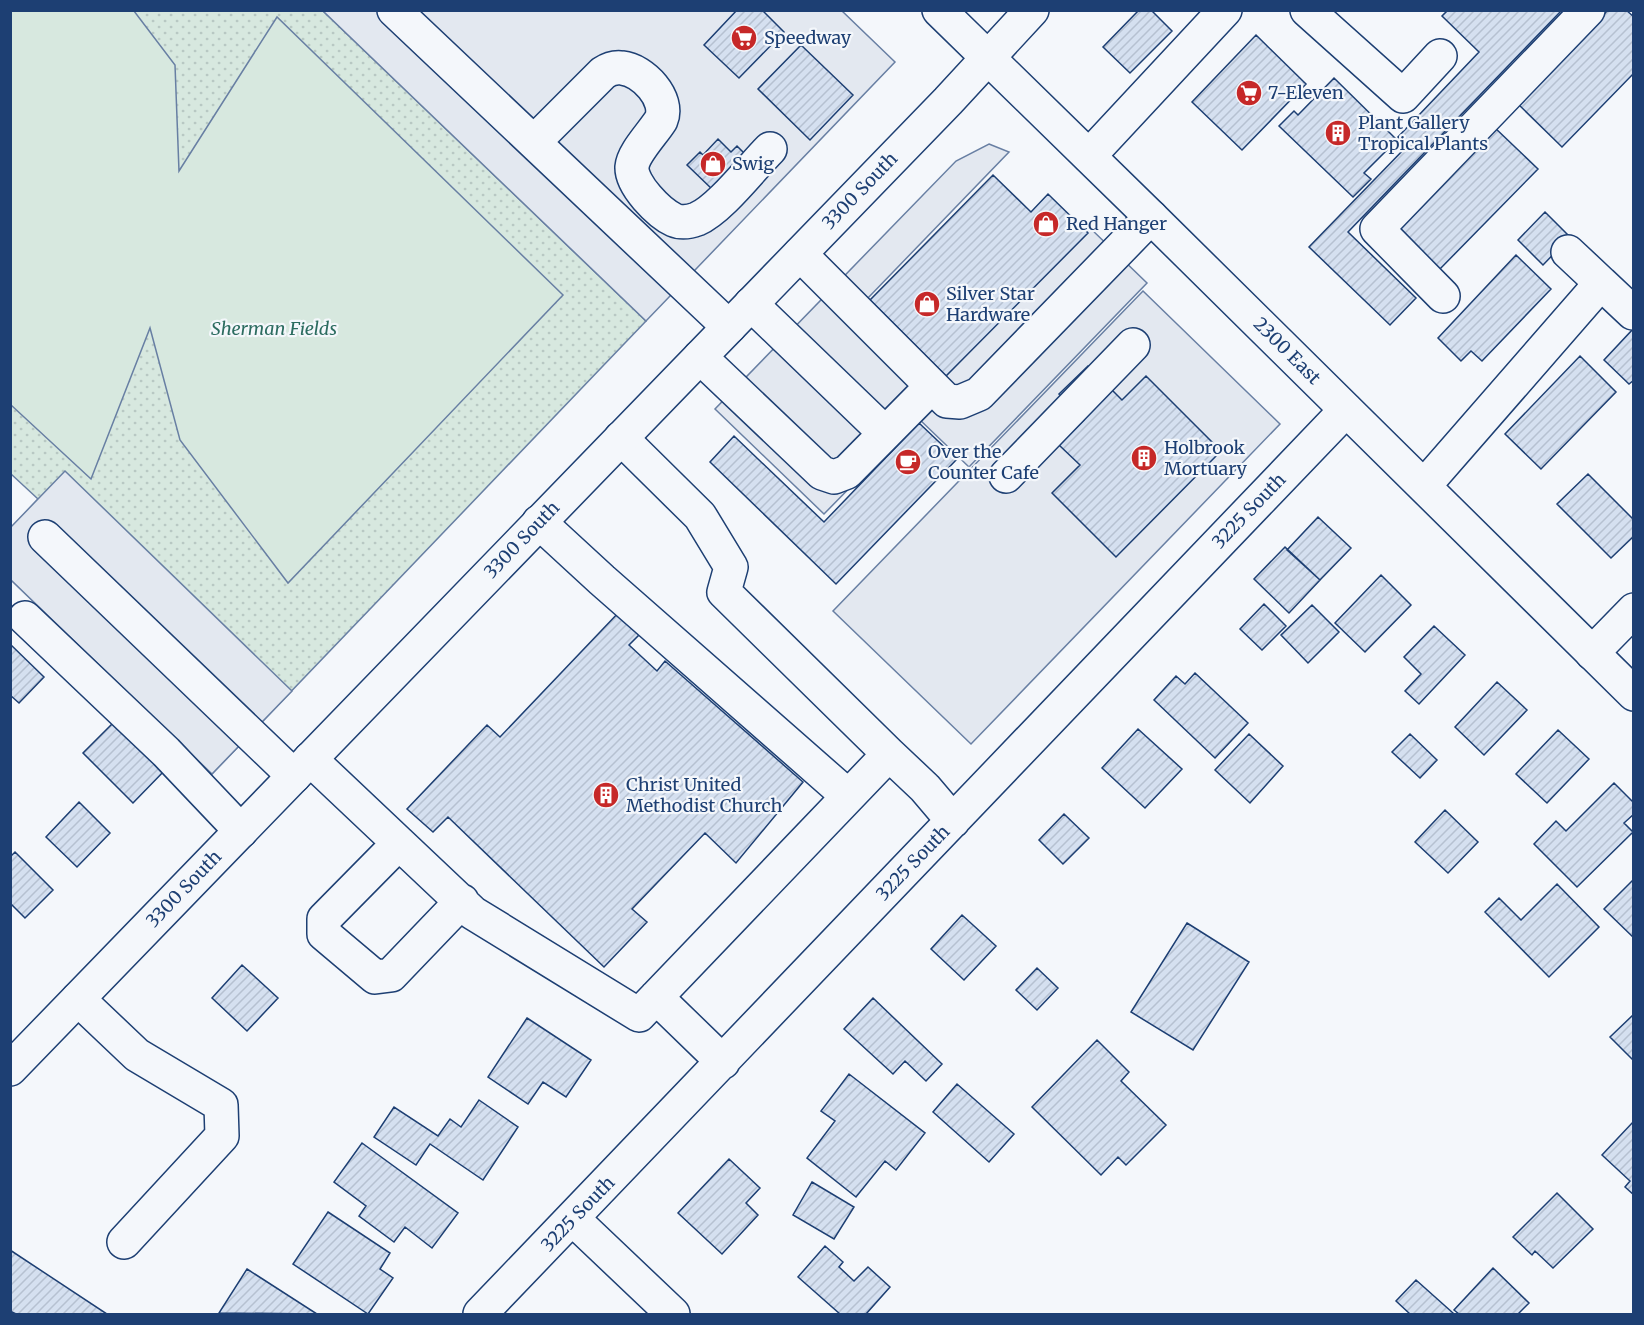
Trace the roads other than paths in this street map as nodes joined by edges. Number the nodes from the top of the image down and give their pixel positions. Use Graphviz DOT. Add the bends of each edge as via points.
graph roads {
  1 [pos="394,10"];
  2 [pos="939,10"];
  3 [pos="1032,10"];
  4 [pos="1225,10"];
  5 [pos="1307,10"];
  6 [pos="1588,10"];
  7 [pos="1440,56"];
  8 [pos="987,57"];
  9 [pos="534,142"];
  10 [pos="770,149"];
  11 [pos="1089,156"];
  12 [pos="1151,217"];
  13 [pos="1568,252"];
  14 [pos="800,254"];
  15 [pos="1601,283"];
  16 [pos="1443,296"];
  17 [pos="1633,313"];
  18 [pos="740,315"];
  19 [pos="1133,345"];
  20 [pos="700,357"];
  21 [pos="932,386"];
  22 [pos="1346,410"];
  23 [pos="885,433"];
  24 [pos="621,438"];
  25 [pos="1006,476"];
  26 [pos="1424,486"];
  27 [pos="539,522"];
  28 [pos="45,537"];
  29 [pos="1634,610"];
  30 [pos="26,618"];
  31 [pos="1592,653"];
  32 [pos="1634,694"];
  33 [pos="889,754"];
  34 [pos="302,767"];
  35 [pos="848,796"];
  36 [pos="953,821"];
  37 [pos="240,831"];
  38 [pos="399,843"];
  39 [pos="462,902"];
  40 [pos="656,997"];
  41 [pos="78,999"];
  42 [pos="723,1062"];
  43 [pos="10,1069"];
  44 [pos="573,1219"];
  45 [pos="124,1242"];
  46 [pos="480,1314"];
  47 [pos="673,1314"];
  1 -- 9 [label="main road"];
  2 -- 8 [label="main road, 2300 East"];
  3 -- 8 [label="main road, 3300 South"];
  4 -- 11 [label="main road"];
  5 -- 7 [label="main road" via="1402,96"];
  6 -- 16 [label="main road" via="1377,229"];
  8 -- 11 [label="main road, 2300 East"];
  8 -- 14 [label="main road, 3300 South"];
  9 -- 10 [label="main road" via="603,73 620,67 640,77 662,102 662,120 634,158 633,176 642,192 674,220 689,222 705,215"];
  9 -- 18 [label="main road"];
  11 -- 12 [label="main road, 2300 East"];
  12 -- 21 [label="main road" via="980,394 960,402 947,401"];
  12 -- 22 [label="main road, 2300 East"];
  13 -- 15 [label="main road"];
  14 -- 18 [label="main road, 3300 South"];
  14 -- 21 [label="main road"];
  15 -- 17 [label="main road"];
  15 -- 26 [label="main road"];
  18 -- 20 [label="main road, 3300 South"];
  18 -- 23 [label="main road"];
  19 -- 25 [label="main road"];
  20 -- 23 [label="main road" via="822,473 834,477 847,472"];
  20 -- 24 [label="main road, 3300 South"];
  21 -- 23 [label="main road"];
  22 -- 26 [label="main road, 2300 East"];
  22 -- 36 [label="main road, 3225 South"];
  24 -- 27 [label="main road, 3300 South"];
  24 -- 33 [label="main road" via="700,516 731,567 724,592"];
  26 -- 31 [label="main road, 2300 East"];
  27 -- 34 [label="main road, 3300 South"];
  27 -- 35 [label="main road"];
  28 -- 34 [label="main road"];
  29 -- 31 [label="main road"];
  30 -- 37 [label="main road" via="166,752"];
  31 -- 32 [label="main road, 2300 East"];
  33 -- 35 [label="main road"];
  33 -- 36 [label="main road"];
  34 -- 37 [label="main road, 3300 South"];
  34 -- 38 [label="main road"];
  35 -- 40 [label="main road"];
  36 -- 42 [label="main road, 3225 South"];
  37 -- 41 [label="main road, 3300 South"];
  38 -- 39 [label="main road"];
  38 -- 39 [label="main road" via="324,919 324,933 375,977 392,975"];
  39 -- 40 [label="main road" via="473,913 639,1016"];
  40 -- 42 [label="main road"];
  41 -- 43 [label="main road, 3300 South"];
  41 -- 45 [label="main road" via="137,1055 221,1105 222,1136"];
  42 -- 44 [label="main road, 3225 South"];
  44 -- 46 [label="main road, 3225 South"];
  44 -- 47 [label="main road"];
}
